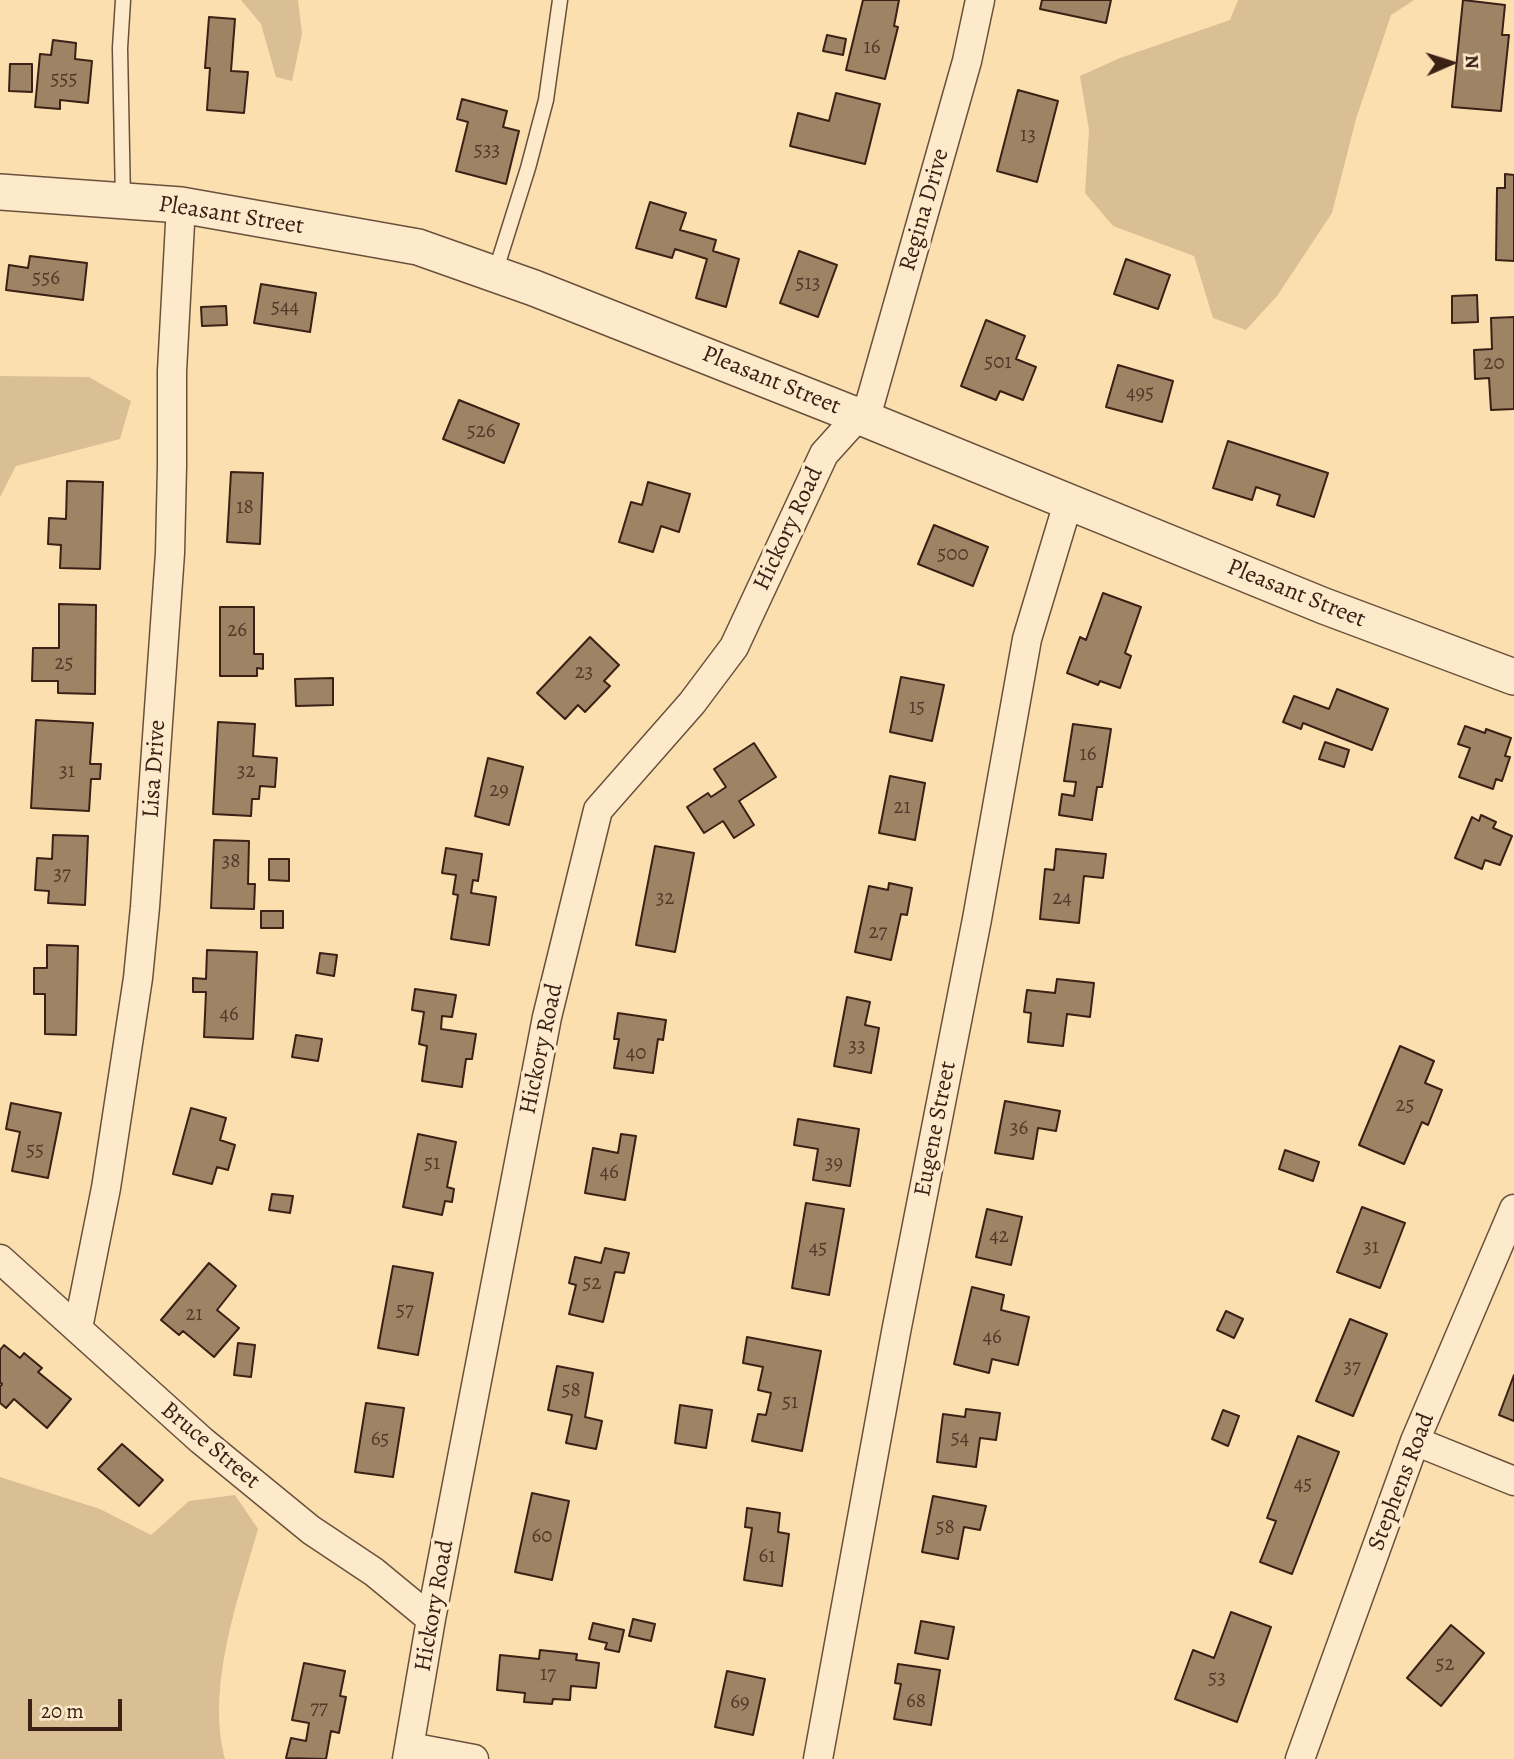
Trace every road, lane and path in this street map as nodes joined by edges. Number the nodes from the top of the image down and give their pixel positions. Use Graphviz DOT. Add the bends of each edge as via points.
graph roads {
  1 [pos="123,0"];
  2 [pos="560,0"];
  3 [pos="980,0"];
  4 [pos="0,192"];
  5 [pos="123,201"];
  6 [pos="181,205"];
  7 [pos="495,274"];
  8 [pos="858,416"];
  9 [pos="1068,503"];
  10 [pos="1514,677"];
  11 [pos="1514,1209"];
  12 [pos="0,1258"];
  13 [pos="78,1328"];
  14 [pos="1415,1441"];
  15 [pos="1514,1481"];
  16 [pos="431,1619"];
  17 [pos="408,1753"];
  18 [pos="474,1759"];
  19 [pos="818,1759"];
  20 [pos="1300,1759"];
  1 -- 5 [label="lane"];
  2 -- 7 [label="lane" via="546,100"];
  3 -- 8 [label="street, Regina Drive" via="967,61 870,403"];
  4 -- 5 [label="street, Pleasant Street"];
  5 -- 6 [label="street, Pleasant Street"];
  6 -- 7 [label="street, Pleasant Street" via="418,247"];
  6 -- 13 [label="street, Lisa Drive" via="172,371 170,553 145,907 106,1188"];
  7 -- 8 [label="street, Pleasant Street"];
  8 -- 9 [label="street, Pleasant Street"];
  8 -- 16 [label="street, Hickory Road" via="824,454 734,647 692,703 598,810 547,1017"];
  9 -- 10 [label="street, Pleasant Street"];
  9 -- 19 [label="street, Eugene Street" via="1027,639"];
  11 -- 14 [label="street, Stephens Road"];
  12 -- 13 [label="street, Bruce Street"];
  13 -- 16 [label="street, Bruce Street" via="201,1440"];
  14 -- 15 [label="street"];
  14 -- 20 [label="street, Stephens Road"];
  16 -- 17 [label="street, Hickory Road"];
  17 -- 18 [label="street"];
}
